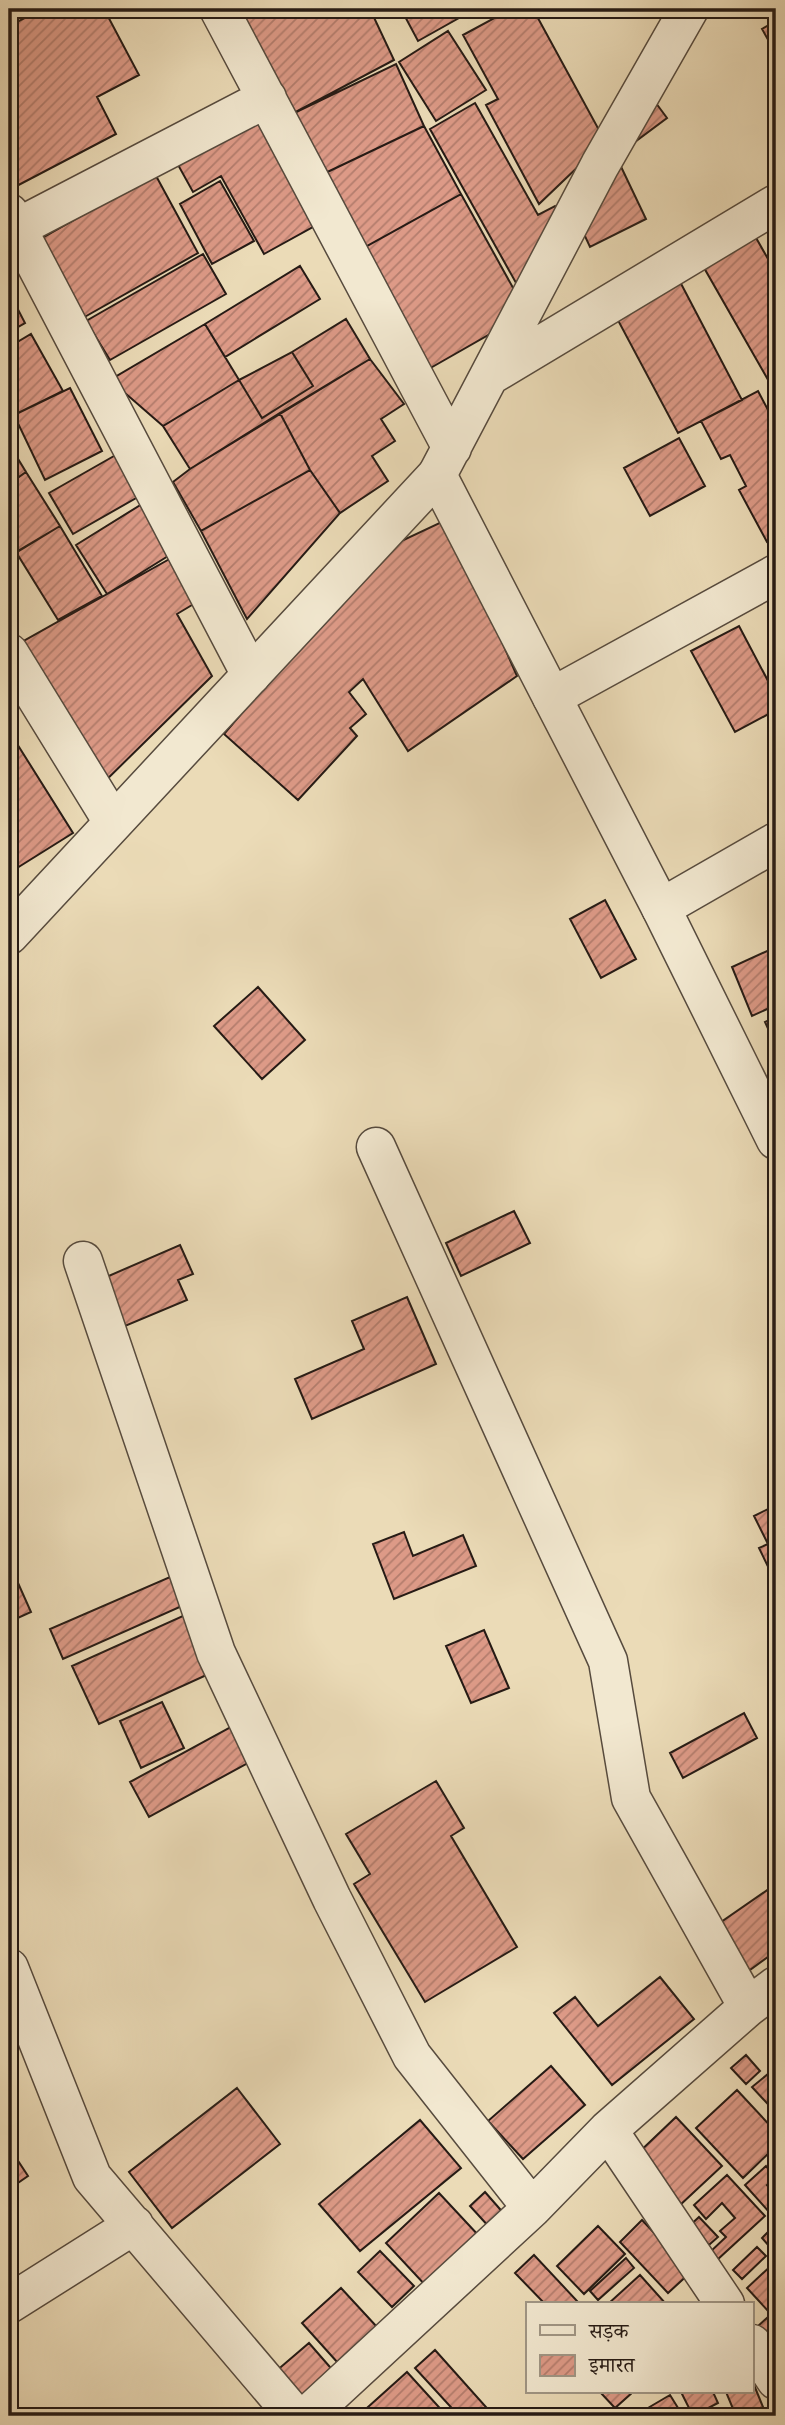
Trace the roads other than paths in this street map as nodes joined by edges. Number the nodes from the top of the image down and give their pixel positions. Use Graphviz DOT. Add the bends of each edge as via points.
graph roads {
  1 [pos="219,9"];
  2 [pos="689,9"];
  3 [pos="267,98"];
  4 [pos="776,204"];
  5 [pos="11,225"];
  6 [pos="491,375"];
  7 [pos="445,461"];
  8 [pos="776,575"];
  9 [pos="9,653"];
  10 [pos="251,675"];
  11 [pos="552,697"];
  12 [pos="113,822"];
  13 [pos="776,842"];
  14 [pos="661,908"];
  15 [pos="9,935"];
  16 [pos="776,1140"];
  17 [pos="376,1147"];
  18 [pos="83,1261"];
  19 [pos="9,1968"];
  20 [pos="762,1997"];
  21 [pos="608,2130"];
  22 [pos="532,2208"];
  23 [pos="134,2225"];
  24 [pos="724,2302"];
  25 [pos="9,2304"];
  26 [pos="754,2347"];
  27 [pos="776,2380"];
  28 [pos="295,2416"];
  29 [pos="307,2416"];
  1 -- 3 [label="street"];
  2 -- 6 [label="street" via="600,165"];
  3 -- 5 [label="street"];
  3 -- 7 [label="street"];
  4 -- 6 [label="street"];
  5 -- 10 [label="street"];
  6 -- 7 [label="street"];
  7 -- 10 [label="street"];
  7 -- 11 [label="street"];
  8 -- 11 [label="street"];
  9 -- 12 [label="street"];
  10 -- 12 [label="street"];
  11 -- 14 [label="street"];
  12 -- 15 [label="street"];
  13 -- 14 [label="street"];
  14 -- 16 [label="street"];
  17 -- 20 [label="street" via="608,1661 631,1798"];
  18 -- 22 [label="street" via="216,1653 332,1899 412,2056"];
  19 -- 23 [label="street" via="92,2177"];
  20 -- 21 [label="street"];
  21 -- 22 [label="street"];
  21 -- 24 [label="street"];
  22 -- 29 [label="street"];
  23 -- 25 [label="street"];
  23 -- 28 [label="street"];
  26 -- 27 [label="street"];
}
